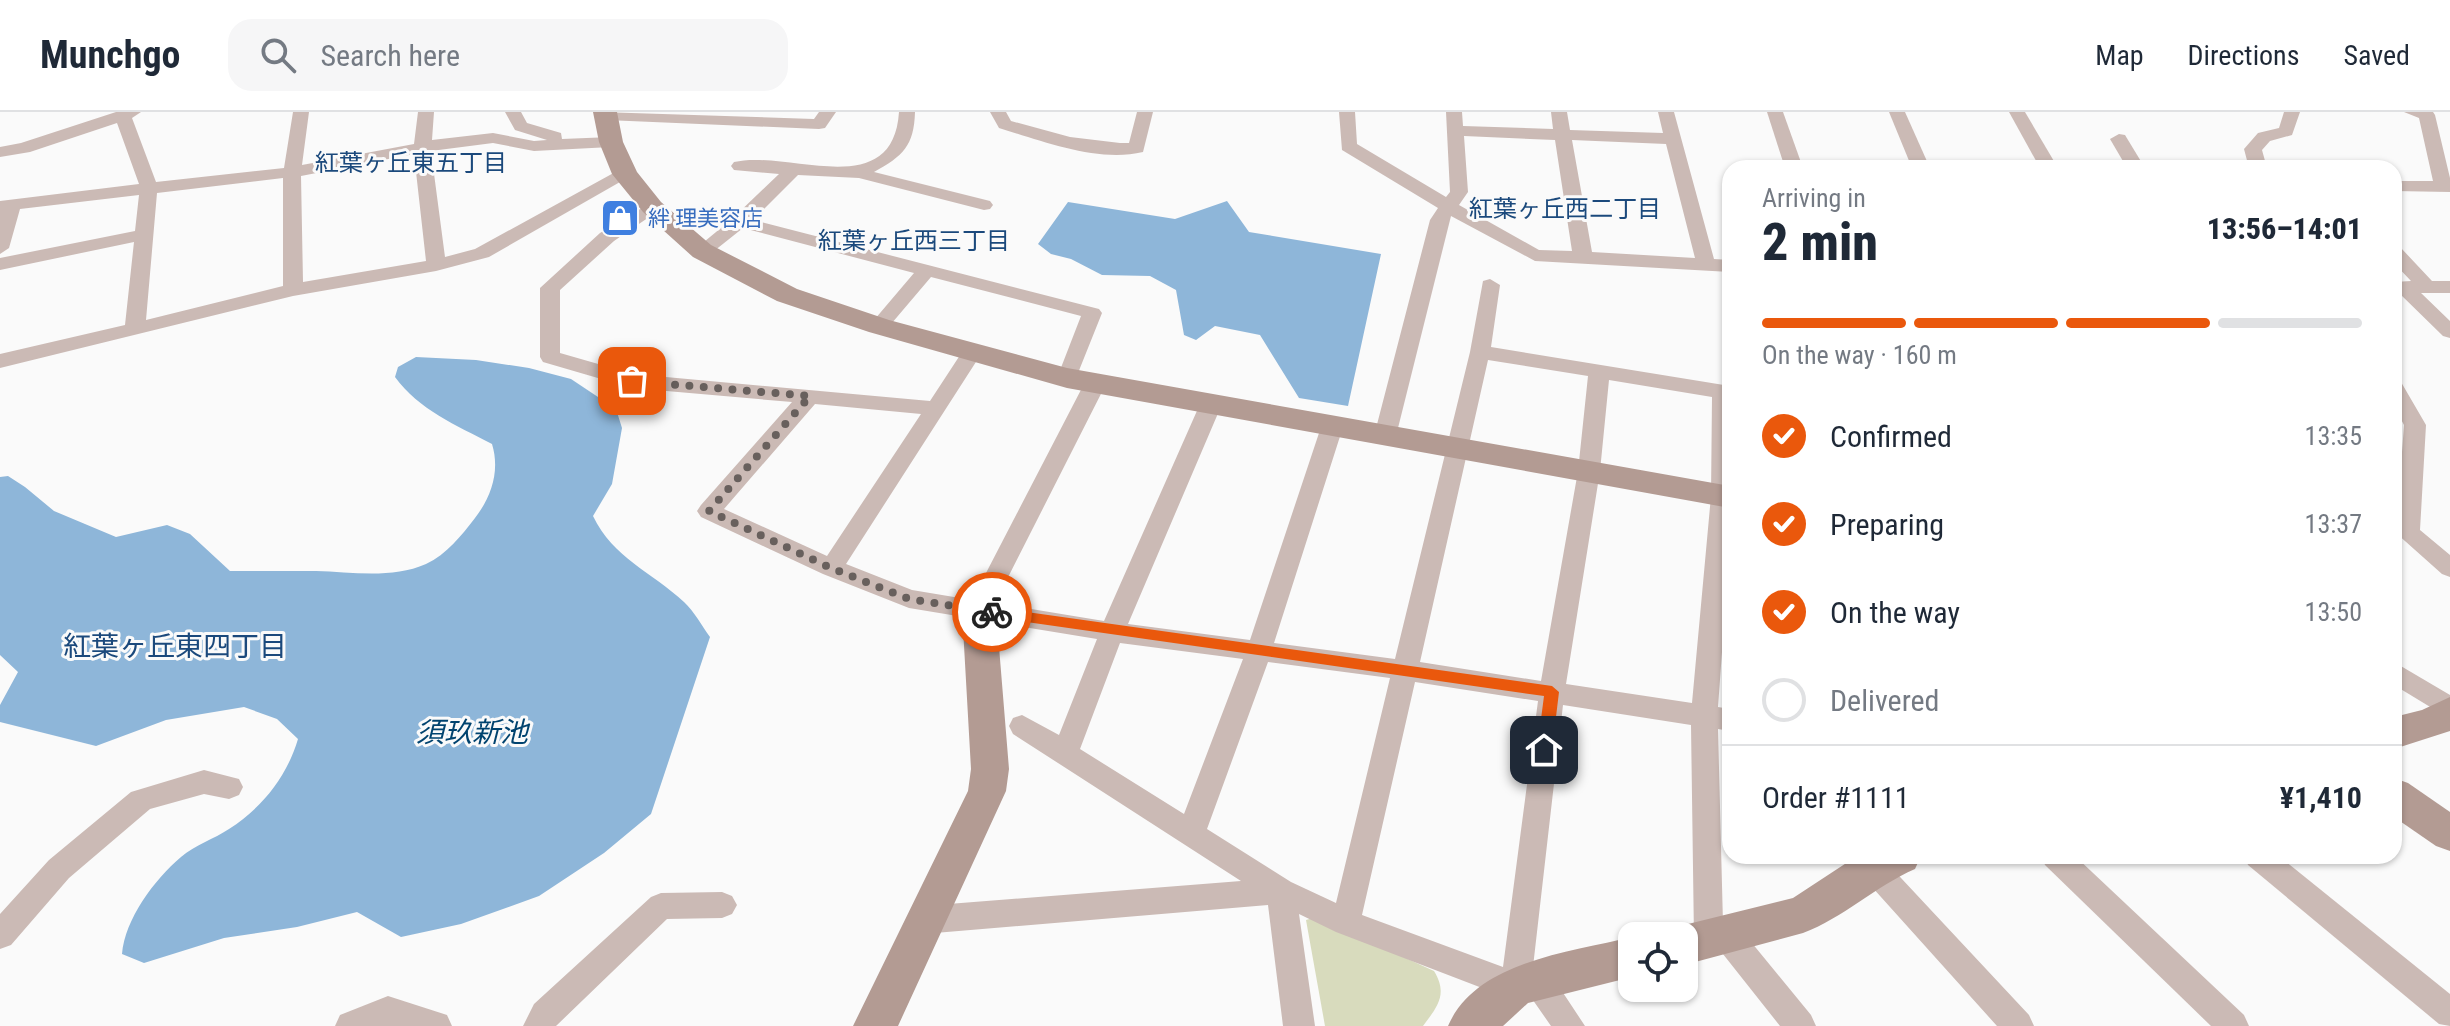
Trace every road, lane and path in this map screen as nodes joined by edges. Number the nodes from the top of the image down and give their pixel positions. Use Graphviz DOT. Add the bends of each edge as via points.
graph roads {
  1 [pos="301,112"];
  2 [pos="426,112"];
  3 [pos="513,112"];
  4 [pos="828,112"];
  5 [pos="907,112"];
  6 [pos="998,112"];
  7 [pos="1145,112"];
  8 [pos="1347,112"];
  9 [pos="1559,112"];
  10 [pos="1666,112"];
  11 [pos="1775,112"];
  12 [pos="1897,112"];
  13 [pos="2017,112"];
  14 [pos="2292,112"];
  15 [pos="2412,112"];
  16 [pos="128,114"];
  17 [pos="1455,121"];
  18 [pos="607,123"];
  19 [pos="1563,134"];
  20 [pos="1673,139"];
  21 [pos="2119,139"];
  22 [pos="557,146"];
  23 [pos="422,149"];
  24 [pos="0,152"];
  25 [pos="1791,160"];
  26 [pos="1918,160"];
  27 [pos="2044,160"];
  28 [pos="2131,160"];
  29 [pos="2256,160"];
  30 [pos="740,166"];
  31 [pos="792,171"];
  32 [pos="292,172"];
  33 [pos="859,173"];
  34 [pos="625,174"];
  35 [pos="2402,186"];
  36 [pos="149,187"];
  37 [pos="2450,187"];
  38 [pos="1448,204"];
  39 [pos="6,205"];
  40 [pos="984,205"];
  41 [pos="652,207"];
  42 [pos="740,222"];
  43 [pos="146,234"];
  44 [pos="0,248"];
  45 [pos="702,251"];
  46 [pos="1583,258"];
  47 [pos="2402,260"];
  48 [pos="0,264"];
  49 [pos="436,265"];
  50 [pos="1706,265"];
  51 [pos="1722,266"];
  52 [pos="926,271"];
  53 [pos="1490,285"];
  54 [pos="2402,287"];
  55 [pos="2427,287"];
  56 [pos="2450,287"];
  57 [pos="293,290"];
  58 [pos="2402,290"];
  59 [pos="879,326"];
  60 [pos="135,329"];
  61 [pos="2450,332"];
  62 [pos="973,351"];
  63 [pos="1480,352"];
  64 [pos="0,361"];
  65 [pos="1599,371"];
  66 [pos="1081,381"];
  67 [pos="1722,391"];
  68 [pos="810,396"];
  69 [pos="2402,401"];
  70 [pos="1211,404"];
  71 [pos="933,408"];
  72 [pos="1332,427"];
  73 [pos="1385,436"];
  74 [pos="1458,449"];
  75 [pos="1589,471"];
  76 [pos="1722,496"];
  77 [pos="2402,514"];
  78 [pos="1722,536"];
  79 [pos="2402,537"];
  80 [pos="831,568"];
  81 [pos="2450,568"];
  82 [pos="979,610"];
  83 [pos="1112,632"];
  84 [pos="1259,651"];
  85 [pos="1404,670"];
  86 [pos="2402,677"];
  87 [pos="1552,692"];
  88 [pos="2450,710"];
  89 [pos="1704,714"];
  90 [pos="1722,718"];
  91 [pos="1022,726"];
  92 [pos="2402,731"];
  93 [pos="1065,753"];
  94 [pos="229,787"];
  95 [pos="2402,801"];
  96 [pos="1191,834"];
  97 [pos="2450,834"];
  98 [pos="1876,864"];
  99 [pos="1885,864"];
  100 [pos="2063,864"];
  101 [pos="2268,864"];
  102 [pos="1281,891"];
  103 [pos="722,905"];
  104 [pos="923,920"];
  105 [pos="1346,922"];
  106 [pos="0,935"];
  107 [pos="1706,940"];
  108 [pos="1618,960"];
  109 [pos="1526,983"];
  110 [pos="2450,1013"];
  111 [pos="351,1026"];
  112 [pos="436,1026"];
  113 [pos="539,1026"];
  114 [pos="875,1026"];
  115 [pos="1299,1026"];
  116 [pos="1470,1026"];
  117 [pos="1569,1026"];
  118 [pos="1800,1026"];
  119 [pos="2018,1026"];
  120 [pos="2233,1026"];
  1 -- 32 [label="street"];
  2 -- 23 [label="street"];
  3 -- 22 [label="street" via="521,126 555,134"];
  4 -- 18 [label="street" via="819,124"];
  5 -- 33 [label="street" via="906,132 893,154"];
  6 -- 7 [label="street" via="1005,124 1057,141 1113,149 1137,148"];
  8 -- 38 [label="street" via="1348,146"];
  9 -- 19 [label="street"];
  10 -- 20 [label="street"];
  11 -- 25 [label="street"];
  12 -- 26 [label="street"];
  13 -- 27 [label="street"];
  14 -- 29 [label="street" via="2286,131 2264,137 2253,149"];
  15 -- 37 [label="street" via="2427,115 2441,180"];
  16 -- 24 [label="street"];
  16 -- 36 [label="street"];
  17 -- 19 [label="street"];
  17 -- 38 [label="street" via="1459,192"];
  18 -- 22 [label="street"];
  18 -- 34 [label="street"];
  19 -- 20 [label="street"];
  19 -- 46 [label="street"];
  20 -- 50 [label="street"];
  21 -- 28 [label="street"];
  22 -- 23 [label="street" via="493,138"];
  23 -- 32 [label="street"];
  23 -- 49 [label="street"];
  30 -- 31 [label="street"];
  31 -- 33 [label="street"];
  31 -- 42 [label="street"];
  32 -- 36 [label="street"];
  32 -- 57 [label="street"];
  33 -- 40 [label="street"];
  34 -- 41 [label="street"];
  34 -- 49 [label="street" via="482,253"];
  35 -- 37 [label="street"];
  36 -- 39 [label="street"];
  36 -- 43 [label="street"];
  38 -- 46 [label="street" via="1535,255"];
  38 -- 73 [label="street" via="1439,220"];
  39 -- 44 [label="street"];
  41 -- 45 [label="street"];
  41 -- 68 [label="street" via="607,237 550,288 550,357 632,381"];
  42 -- 45 [label="street"];
  42 -- 52 [label="street"];
  43 -- 48 [label="street"];
  43 -- 60 [label="street"];
  45 -- 59 [label="street" via="787,295"];
  46 -- 50 [label="street"];
  47 -- 55 [label="street"];
  49 -- 57 [label="street"];
  50 -- 51 [label="street"];
  52 -- 59 [label="street"];
  52 -- 66 [label="street" via="1092,313"];
  53 -- 63 [label="street"];
  54 -- 55 [label="street"];
  55 -- 56 [label="street"];
  57 -- 60 [label="street"];
  58 -- 61 [label="street"];
  59 -- 62 [label="street"];
  60 -- 64 [label="street"];
  62 -- 66 [label="street"];
  62 -- 71 [label="street"];
  63 -- 65 [label="street"];
  63 -- 74 [label="street"];
  65 -- 67 [label="street"];
  65 -- 75 [label="street"];
  66 -- 70 [label="street"];
  66 -- 82 [label="street"];
  68 -- 71 [label="street"];
  68 -- 80 [label="street" via="709,511"];
  69 -- 77 [label="street" via="2415,425"];
  70 -- 72 [label="street"];
  70 -- 83 [label="street"];
  71 -- 80 [label="street"];
  72 -- 73 [label="street"];
  72 -- 84 [label="street"];
  73 -- 74 [label="street"];
  74 -- 75 [label="street"];
  74 -- 85 [label="street"];
  75 -- 76 [label="street"];
  75 -- 87 [label="street"];
  78 -- 89 [label="street"];
  79 -- 81 [label="street"];
  80 -- 82 [label="street" via="909,599"];
  82 -- 83 [label="street"];
  82 -- 104 [label="street" via="987,791"];
  83 -- 84 [label="street"];
  83 -- 93 [label="street"];
  84 -- 85 [label="street"];
  84 -- 96 [label="street"];
  85 -- 87 [label="street"];
  85 -- 105 [label="street"];
  86 -- 88 [label="street"];
  87 -- 89 [label="street"];
  87 -- 109 [label="street"];
  88 -- 92 [label="street" via="2433,722"];
  89 -- 90 [label="street"];
  89 -- 107 [label="street"];
  91 -- 93 [label="street"];
  93 -- 96 [label="street"];
  94 -- 106 [label="street" via="204,782 141,800 59,869"];
  95 -- 97 [label="street"];
  96 -- 102 [label="street"];
  98 -- 107 [label="street" via="1803,914"];
  99 -- 119 [label="street"];
  100 -- 120 [label="street"];
  101 -- 110 [label="street"];
  102 -- 104 [label="street"];
  102 -- 105 [label="street"];
  102 -- 115 [label="street"];
  103 -- 113 [label="street" via="661,906"];
  104 -- 114 [label="street"];
  105 -- 109 [label="street"];
  107 -- 118 [label="street"];
  108 -- 109 [label="street"];
  109 -- 116 [label="street"];
  109 -- 117 [label="street"];
  111 -- 112 [label="street" via="388,1011"];
}
